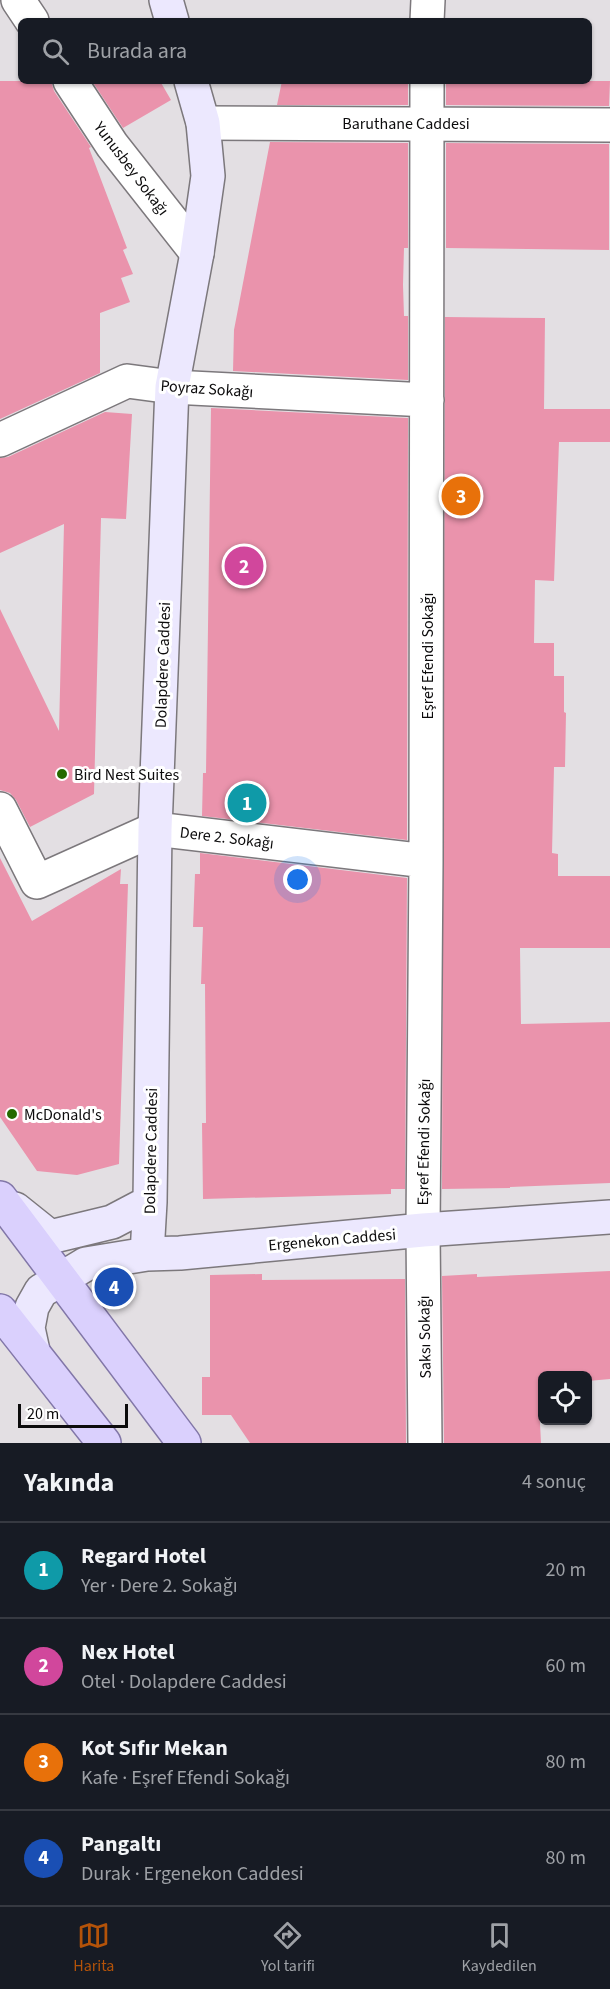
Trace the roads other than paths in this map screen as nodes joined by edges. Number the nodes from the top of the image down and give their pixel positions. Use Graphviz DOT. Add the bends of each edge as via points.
graph roads {
  1 [pos="18,0"];
  2 [pos="166,0"];
  3 [pos="428,0"];
  4 [pos="30,18"];
  5 [pos="171,18"];
  6 [pos="427,18"];
  7 [pos="72,84"];
  8 [pos="192,84"];
  9 [pos="426,84"];
  10 [pos="426,122"];
  11 [pos="203,123"];
  12 [pos="610,124"];
  13 [pos="197,253"];
  14 [pos="172,387"];
  15 [pos="427,400"];
  16 [pos="3,431"];
  17 [pos="0,809"];
  18 [pos="155,829"];
  19 [pos="426,861"];
  20 [pos="0,1198"];
  21 [pos="150,1202"];
  22 [pos="610,1217"];
  23 [pos="423,1230"];
  24 [pos="147,1254"];
  25 [pos="59,1279"];
  26 [pos="0,1311"];
  27 [pos="33,1351"];
  28 [pos="104,1443"];
  29 [pos="184,1443"];
  30 [pos="425,1443"];
  1 -- 4 [label="street"];
  2 -- 5 [label="main road"];
  3 -- 6 [label="street"];
  7 -- 13 [label="street, Yunusbey Sokağı" via="112,145"];
  8 -- 11 [label="main road, Dolapdere Caddesi"];
  9 -- 10 [label="street, Eşref Efendi Sokağı"];
  10 -- 11 [label="street, Baruthane Caddesi"];
  10 -- 12 [label="street, Baruthane Caddesi"];
  10 -- 15 [label="street, Eşref Efendi Sokağı"];
  11 -- 13 [label="main road, Dolapdere Caddesi" via="208,176"];
  13 -- 14 [label="main road, Dolapdere Caddesi"];
  14 -- 15 [label="street, Poyraz Sokağı"];
  14 -- 16 [label="street, Poyraz Sokağı" via="127,381"];
  14 -- 18 [label="main road, Dolapdere Caddesi"];
  15 -- 19 [label="street, Eşref Efendi Sokağı"];
  17 -- 18 [label="street" via="38,882"];
  18 -- 19 [label="street, Dere 2. Sokağı"];
  18 -- 21 [label="main road, Dolapdere Caddesi"];
  19 -- 23 [label="street, Eşref Efendi Sokağı"];
  20 -- 21 [label="main road" via="50,1237 112,1222"];
  20 -- 25 [label="main road"];
  21 -- 24 [label="main road, Dolapdere Caddesi"];
  22 -- 23 [label="main road, Ergenekon Caddesi"];
  23 -- 24 [label="main road, Ergenekon Caddesi"];
  23 -- 30 [label="street, Saksı Sokağı"];
  24 -- 25 [label="main road, Ergenekon Caddesi" via="86,1264"];
  25 -- 27 [label="main road, Ergenekon Caddesi" via="40,1291 32,1307 28,1328"];
  25 -- 29 [label="main road"];
  26 -- 27 [label="main road"];
  27 -- 28 [label="main road"];
}
